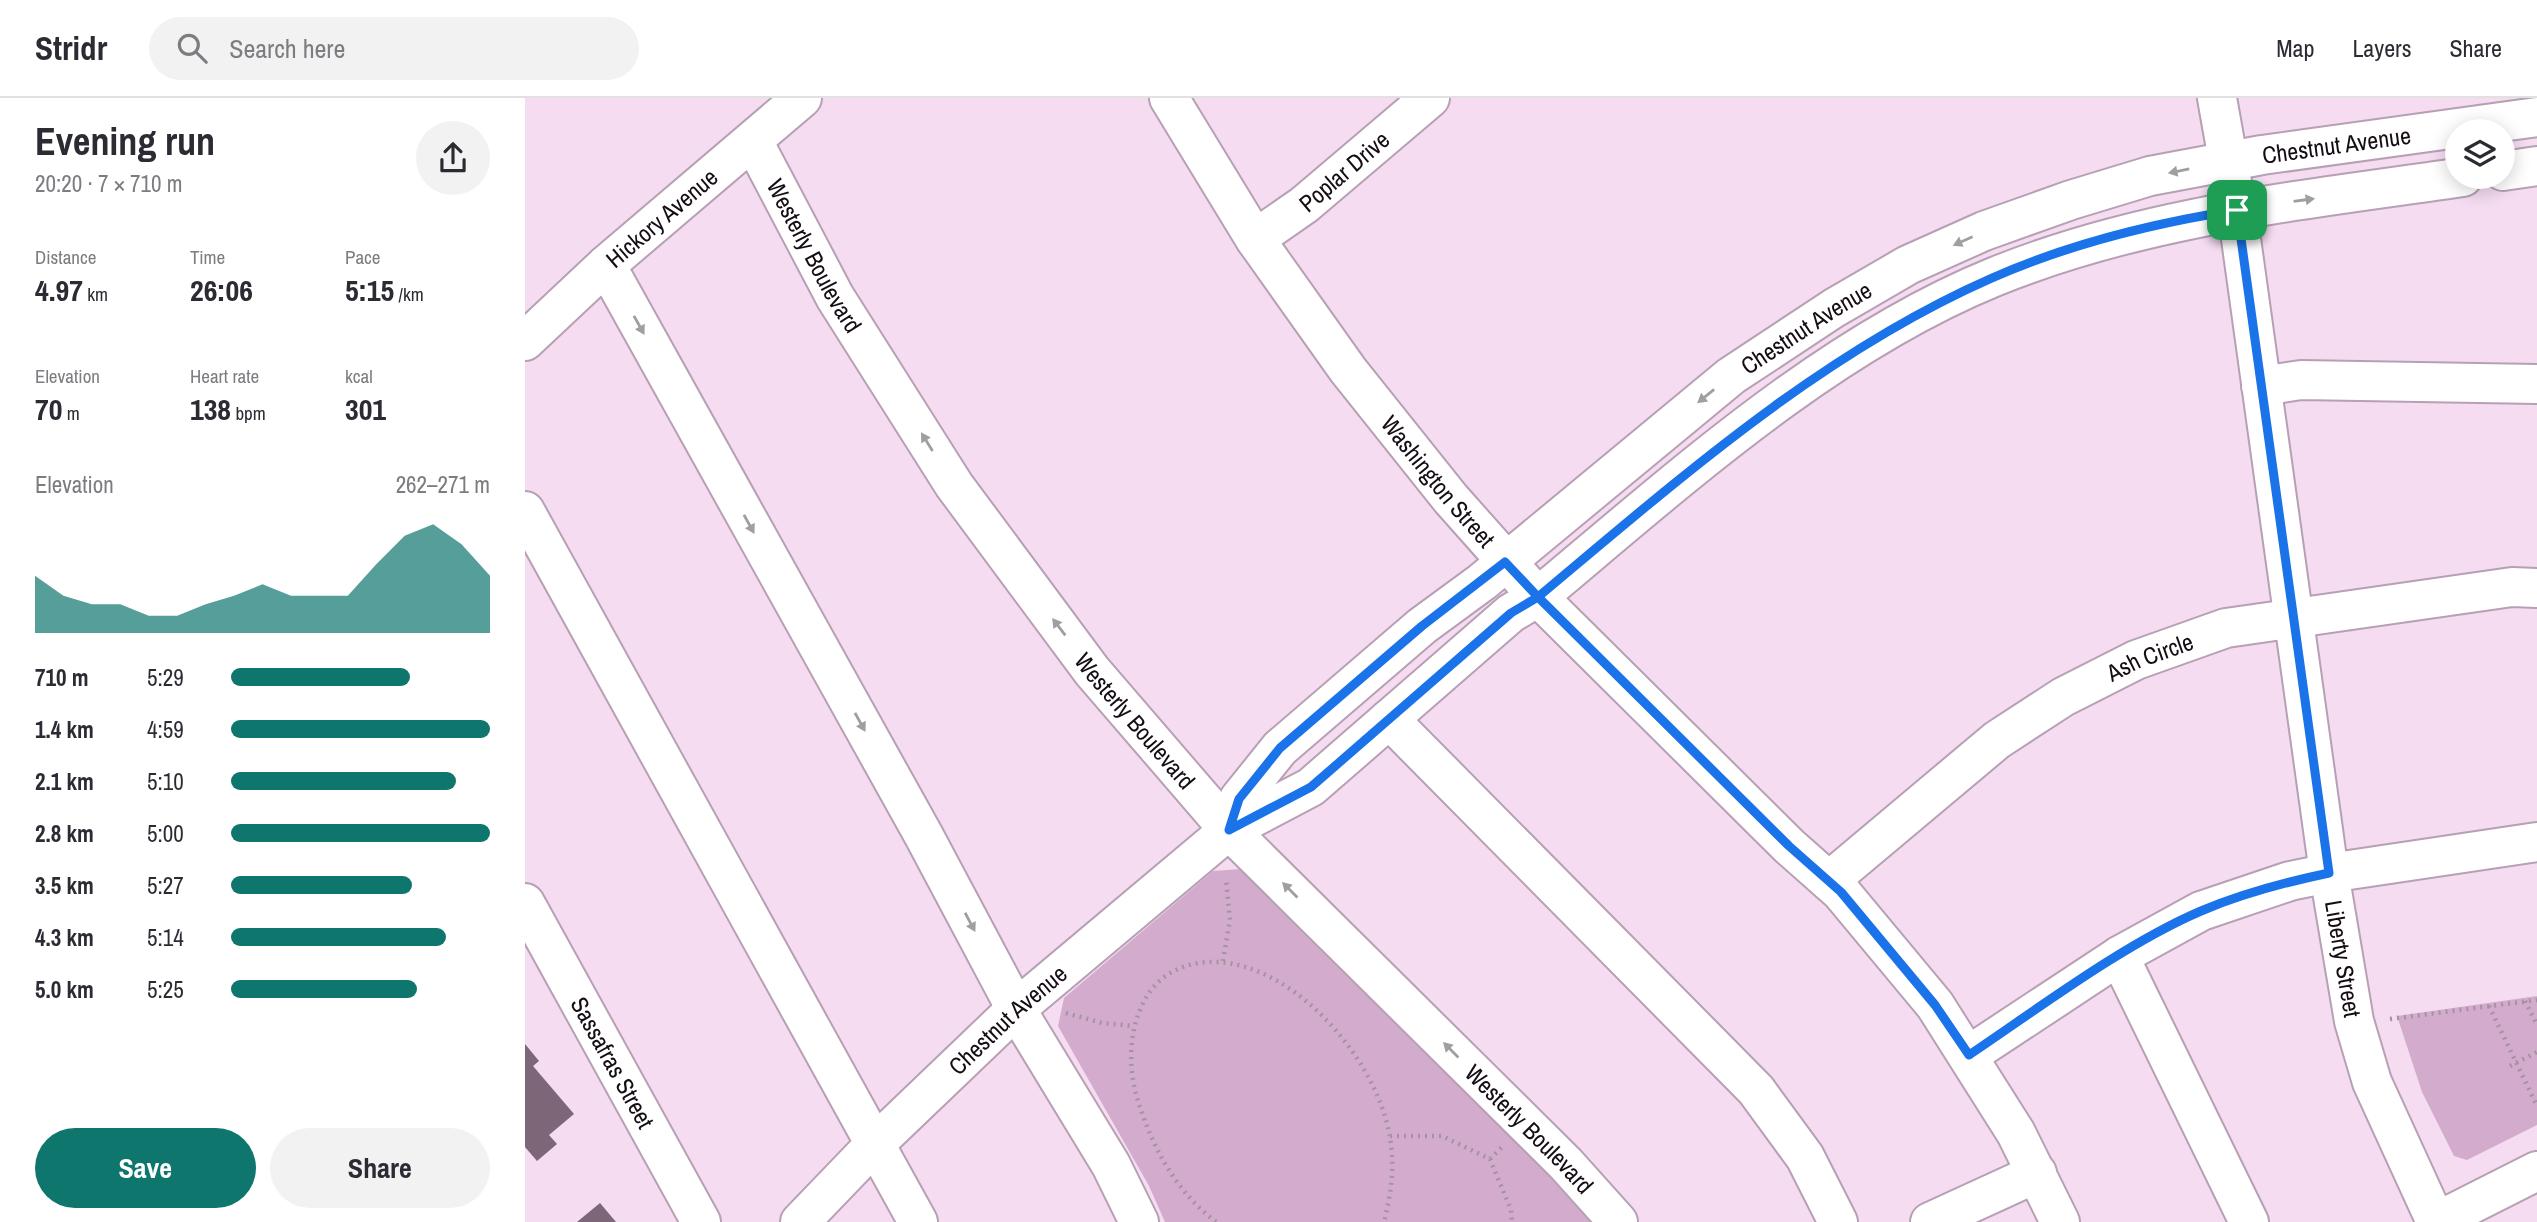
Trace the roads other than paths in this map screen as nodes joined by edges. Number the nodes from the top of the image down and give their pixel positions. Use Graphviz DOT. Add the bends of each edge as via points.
graph roads {
  1 [pos="802,98"];
  2 [pos="1169,98"];
  3 [pos="1430,98"];
  4 [pos="2217,98"];
  5 [pos="2537,117"];
  6 [pos="753,141"];
  7 [pos="2228,160"];
  8 [pos="2537,166"];
  9 [pos="2515,169"];
  10 [pos="2445,180"];
  11 [pos="2237,210"];
  12 [pos="1255,239"];
  13 [pos="605,265"];
  14 [pos="525,341"];
  15 [pos="2537,384"];
  16 [pos="2261,386"];
  17 [pos="525,511"];
  18 [pos="1505,562"];
  19 [pos="2537,588"];
  20 [pos="1538,597"];
  21 [pos="2295,617"];
  22 [pos="1389,719"];
  23 [pos="1229,830"];
  24 [pos="2537,842"];
  25 [pos="2329,873"];
  26 [pos="1829,881"];
  27 [pos="531,928"];
  28 [pos="2119,956"];
  29 [pos="1016,1009"];
  30 [pos="1969,1055"];
  31 [pos="875,1144"];
  32 [pos="2537,1171"];
  33 [pos="2037,1173"];
  34 [pos="702,1222"];
  35 [pos="800,1222"];
  36 [pos="918,1222"];
  37 [pos="1139,1222"];
  38 [pos="1618,1222"];
  39 [pos="1838,1222"];
  40 [pos="1930,1222"];
  41 [pos="2060,1222"];
  42 [pos="2249,1222"];
  43 [pos="2436,1222"];
  1 -- 6 [label="street, Hickory Avenue"];
  2 -- 12 [label="street, Washington Street"];
  3 -- 12 [label="street, Poplar Drive" via="1304,205"];
  4 -- 7 [label="street, Liberty Street"];
  5 -- 7 [label="street, Chestnut Avenue"];
  6 -- 13 [label="street, Hickory Avenue"];
  23 -- 6 [label="street, Westerly Boulevard, one-way" via="1092,671 954,485 835,298"];
  7 -- 11 [label="street, Liberty Street"];
  7 -- 18 [label="street, Chestnut Avenue, one-way" via="2071,200 1908,265 1731,376"];
  8 -- 9 [label="street"];
  11 -- 10 [label="street, Chestnut Avenue, one-way"];
  11 -- 16 [label="street, Liberty Street"];
  11 -- 20 [label="street, Chestnut Avenue" via="2140,230 2062,253 1993,277 1928,309 1788,395"];
  12 -- 18 [label="street, Washington Street" via="1347,370"];
  13 -- 14 [label="street, Hickory Avenue"];
  13 -- 29 [label="street, one-way"];
  15 -- 16 [label="street" via="2301,380"];
  16 -- 21 [label="street, Liberty Street"];
  17 -- 31 [label="street"];
  18 -- 20 [label="street, Washington Street"];
  18 -- 23 [label="street, Chestnut Avenue" via="1422,626 1280,748 1239,799"];
  19 -- 21 [label="street, Ash Circle" via="2512,587"];
  20 -- 22 [label="street, Chestnut Avenue" via="1511,613"];
  20 -- 26 [label="street, Washington Street"];
  21 -- 25 [label="street, Liberty Street"];
  21 -- 26 [label="street, Ash Circle" via="2226,628 2136,660 2063,697 1997,740"];
  22 -- 23 [label="street, Chestnut Avenue" via="1311,787"];
  22 -- 39 [label="street" via="1756,1090 1805,1157"];
  23 -- 29 [label="street, Chestnut Avenue"];
  38 -- 23 [label="street, Westerly Boulevard, one-way" via="1566,1164"];
  24 -- 25 [label="street"];
  25 -- 28 [label="street" via="2200,911"];
  25 -- 43 [label="street, Liberty Street" via="2354,1021 2372,1082"];
  26 -- 30 [label="street, Washington Street" via="1935,1005"];
  27 -- 34 [label="street, Sassafras Street"];
  28 -- 30 [label="street"];
  28 -- 42 [label="street"];
  29 -- 31 [label="street, Chestnut Avenue"];
  29 -- 37 [label="street" via="1111,1165"];
  30 -- 33 [label="street, Washington Street"];
  31 -- 35 [label="street, Chestnut Avenue"];
  31 -- 36 [label="street"];
  32 -- 43 [label="street"];
  33 -- 40 [label="street"];
  33 -- 41 [label="street, Washington Street"];
}
